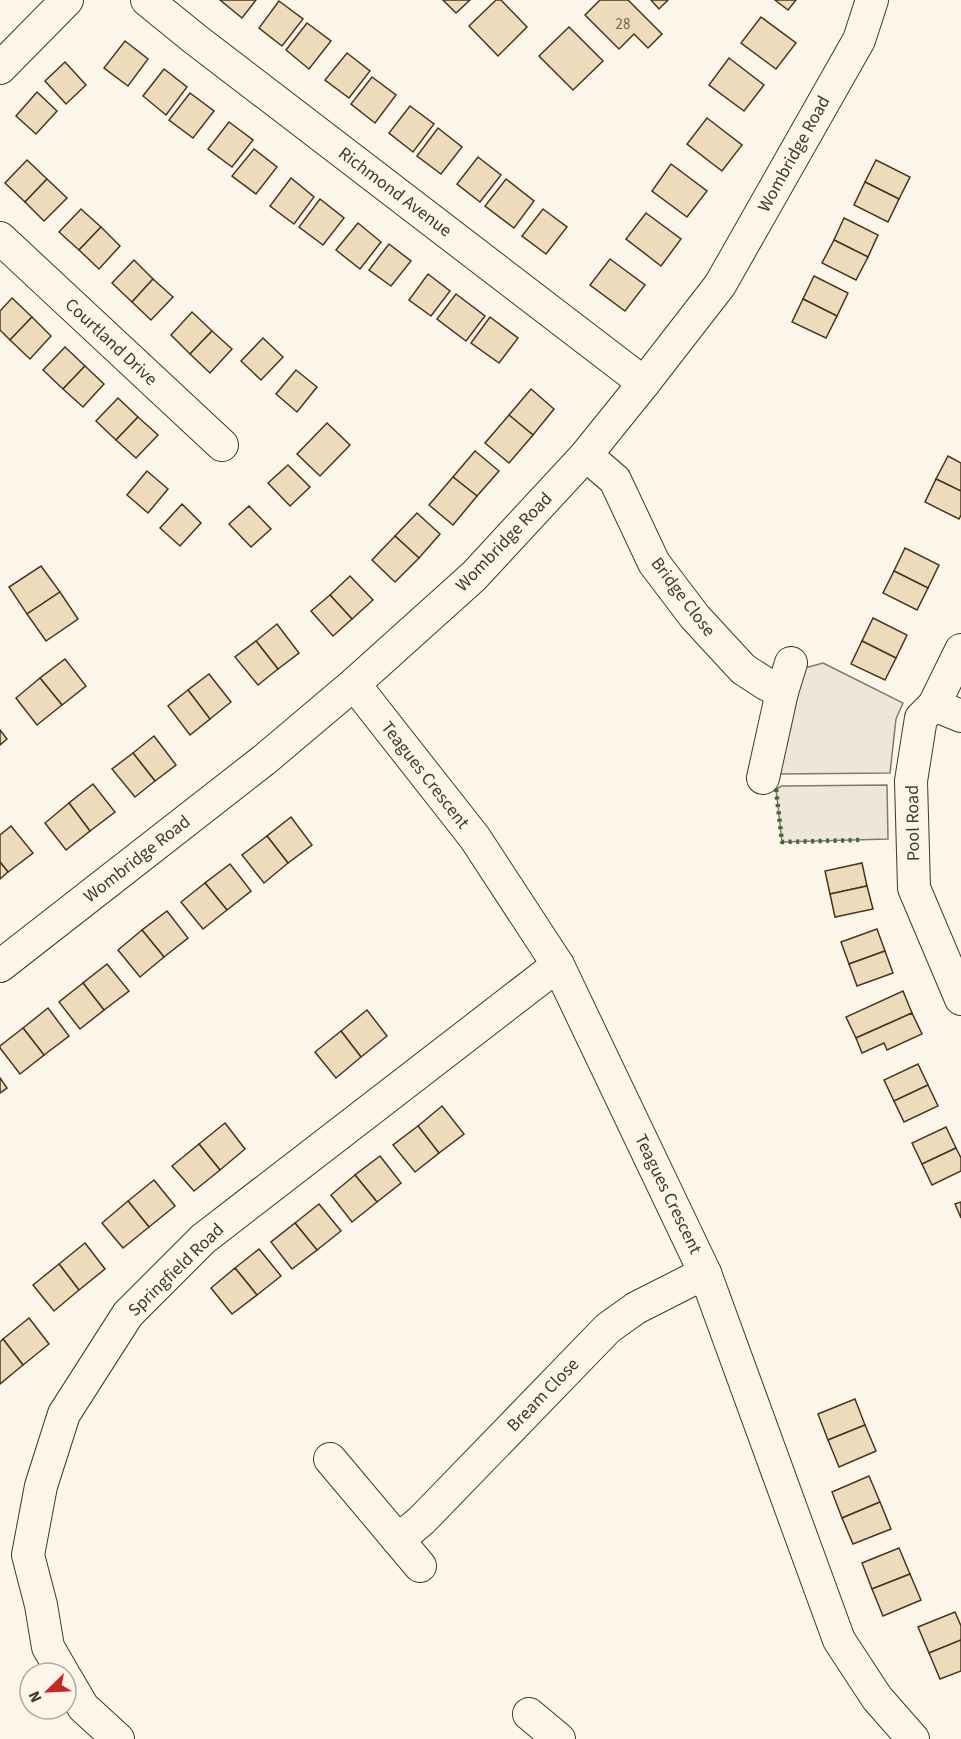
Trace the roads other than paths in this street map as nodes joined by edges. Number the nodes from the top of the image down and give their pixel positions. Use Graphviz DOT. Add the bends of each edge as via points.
graph roads {
  1 [pos="67,0"];
  2 [pos="147,0"];
  3 [pos="872,0"];
  4 [pos="0,68"];
  5 [pos="0,238"];
  6 [pos="644,383"];
  7 [pos="222,445"];
  8 [pos="586,455"];
  9 [pos="961,650"];
  10 [pos="354,684"];
  11 [pos="948,711"];
  12 [pos="763,778"];
  13 [pos="558,965"];
  14 [pos="0,966"];
  15 [pos="961,999"];
  16 [pos="705,1273"];
  17 [pos="330,1459"];
  18 [pos="398,1540"];
  19 [pos="14,1555"];
  20 [pos="420,1566"];
  21 [pos="56,1661"];
  22 [pos="78,1698"];
  23 [pos="529,1714"];
  24 [pos="118,1739"];
  25 [pos="559,1739"];
  26 [pos="913,1739"];
  1 -- 4 [label="street"];
  2 -- 6 [label="street, Richmond Avenue"];
  3 -- 6 [label="street, Wombridge Road" via="859,40 720,285"];
  5 -- 7 [label="street, Courtland Drive"];
  6 -- 8 [label="street, Wombridge Road"];
  8 -- 10 [label="street, Wombridge Road" via="474,576"];
  8 -- 12 [label="street, Bridge Close" via="615,480 654,563 695,617 742,669 766,684 786,678"];
  9 -- 11 [label="street, Pool Road"];
  10 -- 13 [label="street, Teagues Crescent" via="475,838"];
  10 -- 14 [label="street, Wombridge Road" via="264,760"];
  11 -- 15 [label="street, Pool Road" via="921,718 912,781 914,888"];
  13 -- 16 [label="street, Teagues Crescent"];
  13 -- 19 [label="street, Springfield Road" via="203,1239 128,1314 64,1414"];
  16 -- 18 [label="street, Bream Close" via="636,1308 608,1328"];
  16 -- 26 [label="street, Teagues Crescent" via="839,1640 877,1698"];
  17 -- 18 [label="street"];
  18 -- 20 [label="street"];
  19 -- 21 [label="street, Springfield Road" via="41,1605 48,1647"];
  22 -- 24 [label="street"];
  23 -- 25 [label="street"];
}
